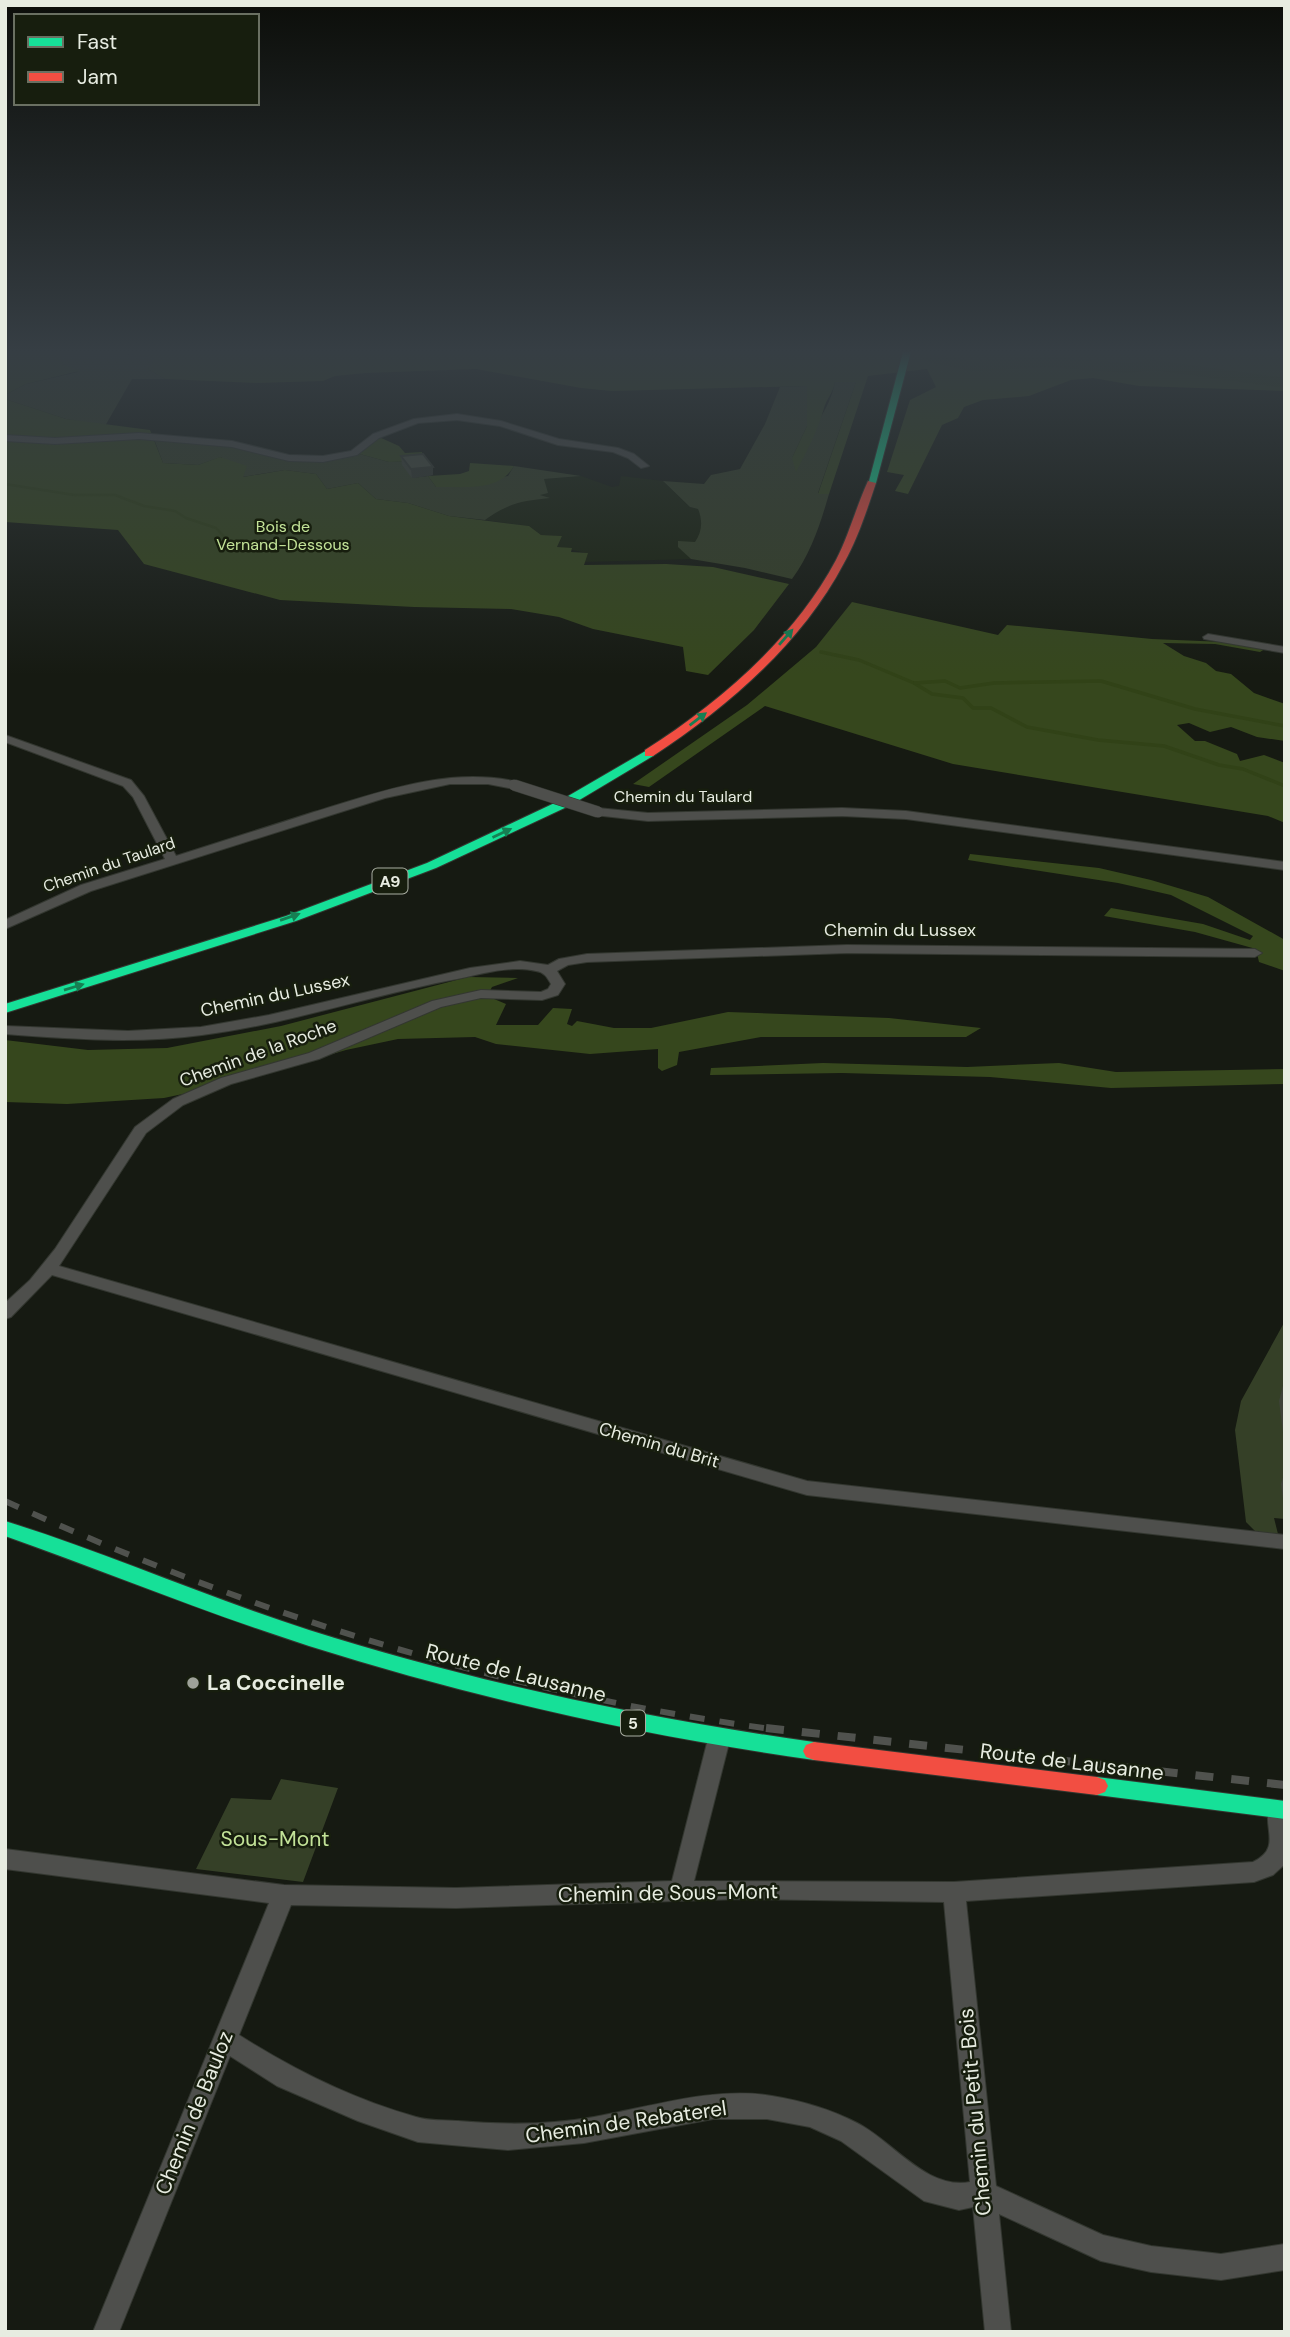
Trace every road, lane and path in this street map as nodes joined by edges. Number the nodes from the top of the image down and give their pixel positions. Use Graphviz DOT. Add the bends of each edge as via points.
graph roads {
  1 [pos="285,457"];
  2 [pos="333,457"];
  3 [pos="632,457"];
  4 [pos="878,457"];
  5 [pos="644,466"];
  6 [pos="1208,637"];
  7 [pos="1285,650"];
  8 [pos="658,728"];
  9 [pos="5,738"];
  10 [pos="172,860"];
  11 [pos="1285,866"];
  12 [pos="5,925"];
  13 [pos="1255,953"];
  14 [pos="549,970"];
  15 [pos="5,993"];
  16 [pos="5,1009"];
  17 [pos="5,1030"];
  18 [pos="49,1269"];
  19 [pos="5,1313"];
  20 [pos="5,1528"];
  21 [pos="1285,1542"];
  22 [pos="719,1739"];
  23 [pos="1282,1810"];
  24 [pos="5,1858"];
  25 [pos="680,1892"];
  26 [pos="954,1892"];
  27 [pos="284,1895"];
  28 [pos="224,2039"];
  29 [pos="982,2193"];
  30 [pos="1285,2257"];
  31 [pos="106,2332"];
  32 [pos="998,2332"];
  1 -- 2 [label="street"];
  3 -- 5 [label="street"];
  16 -- 4 [label="main road, A9, one-way" via="295,915 466,849 617,773 681,732 739,685 790,633 827,584 850,539"];
  6 -- 7 [label="street"];
  8 -- 15 [label="main road, A9" via="552,792 422,853 260,912"];
  9 -- 10 [label="street" via="127,783"];
  10 -- 11 [label="street, Chemin du Taulard, bridge" via="382,795 471,779 514,785 598,812 648,817 906,815"];
  10 -- 12 [label="street, Chemin du Taulard" via="86,888"];
  13 -- 14 [label="street, Chemin du Lussex" via="847,949 587,958"];
  14 -- 17 [label="street, Chemin du Lussex" via="526,965 458,974 201,1031 120,1036"];
  14 -- 18 [label="street, Chemin de la Roche" via="557,979 556,988 548,994 481,994 437,1004 314,1056 226,1081 178,1102 128,1144"];
  18 -- 19 [label="street, Chemin de la Roche"];
  18 -- 21 [label="street, Chemin du Brit" via="807,1489"];
  20 -- 22 [label="main road, Route de Lausanne / 5" via="197,1599 382,1660 592,1715"];
  22 -- 23 [label="main road, Route de Lausanne / 5"];
  22 -- 25 [label="street"];
  23 -- 26 [label="street, Chemin de Sous-Mont" via="1279,1855 1272,1865 1254,1872"];
  24 -- 27 [label="street, Chemin de Sous-Mont"];
  25 -- 26 [label="street, Chemin de Sous-Mont"];
  25 -- 27 [label="street, Chemin de Sous-Mont" via="456,1898"];
  26 -- 29 [label="street, Chemin du Petit-Bois"];
  27 -- 28 [label="street, Chemin de Bauloz"];
  28 -- 29 [label="street, Chemin de Rebaterel" via="286,2078 418,2130 508,2138 584,2131 713,2107 766,2107 811,2115 850,2132 933,2192 959,2197"];
  28 -- 31 [label="street, Chemin de Bauloz"];
  29 -- 30 [label="street" via="1087,2243 1139,2256 1221,2267"];
  29 -- 32 [label="street, Chemin du Petit-Bois"];
}
